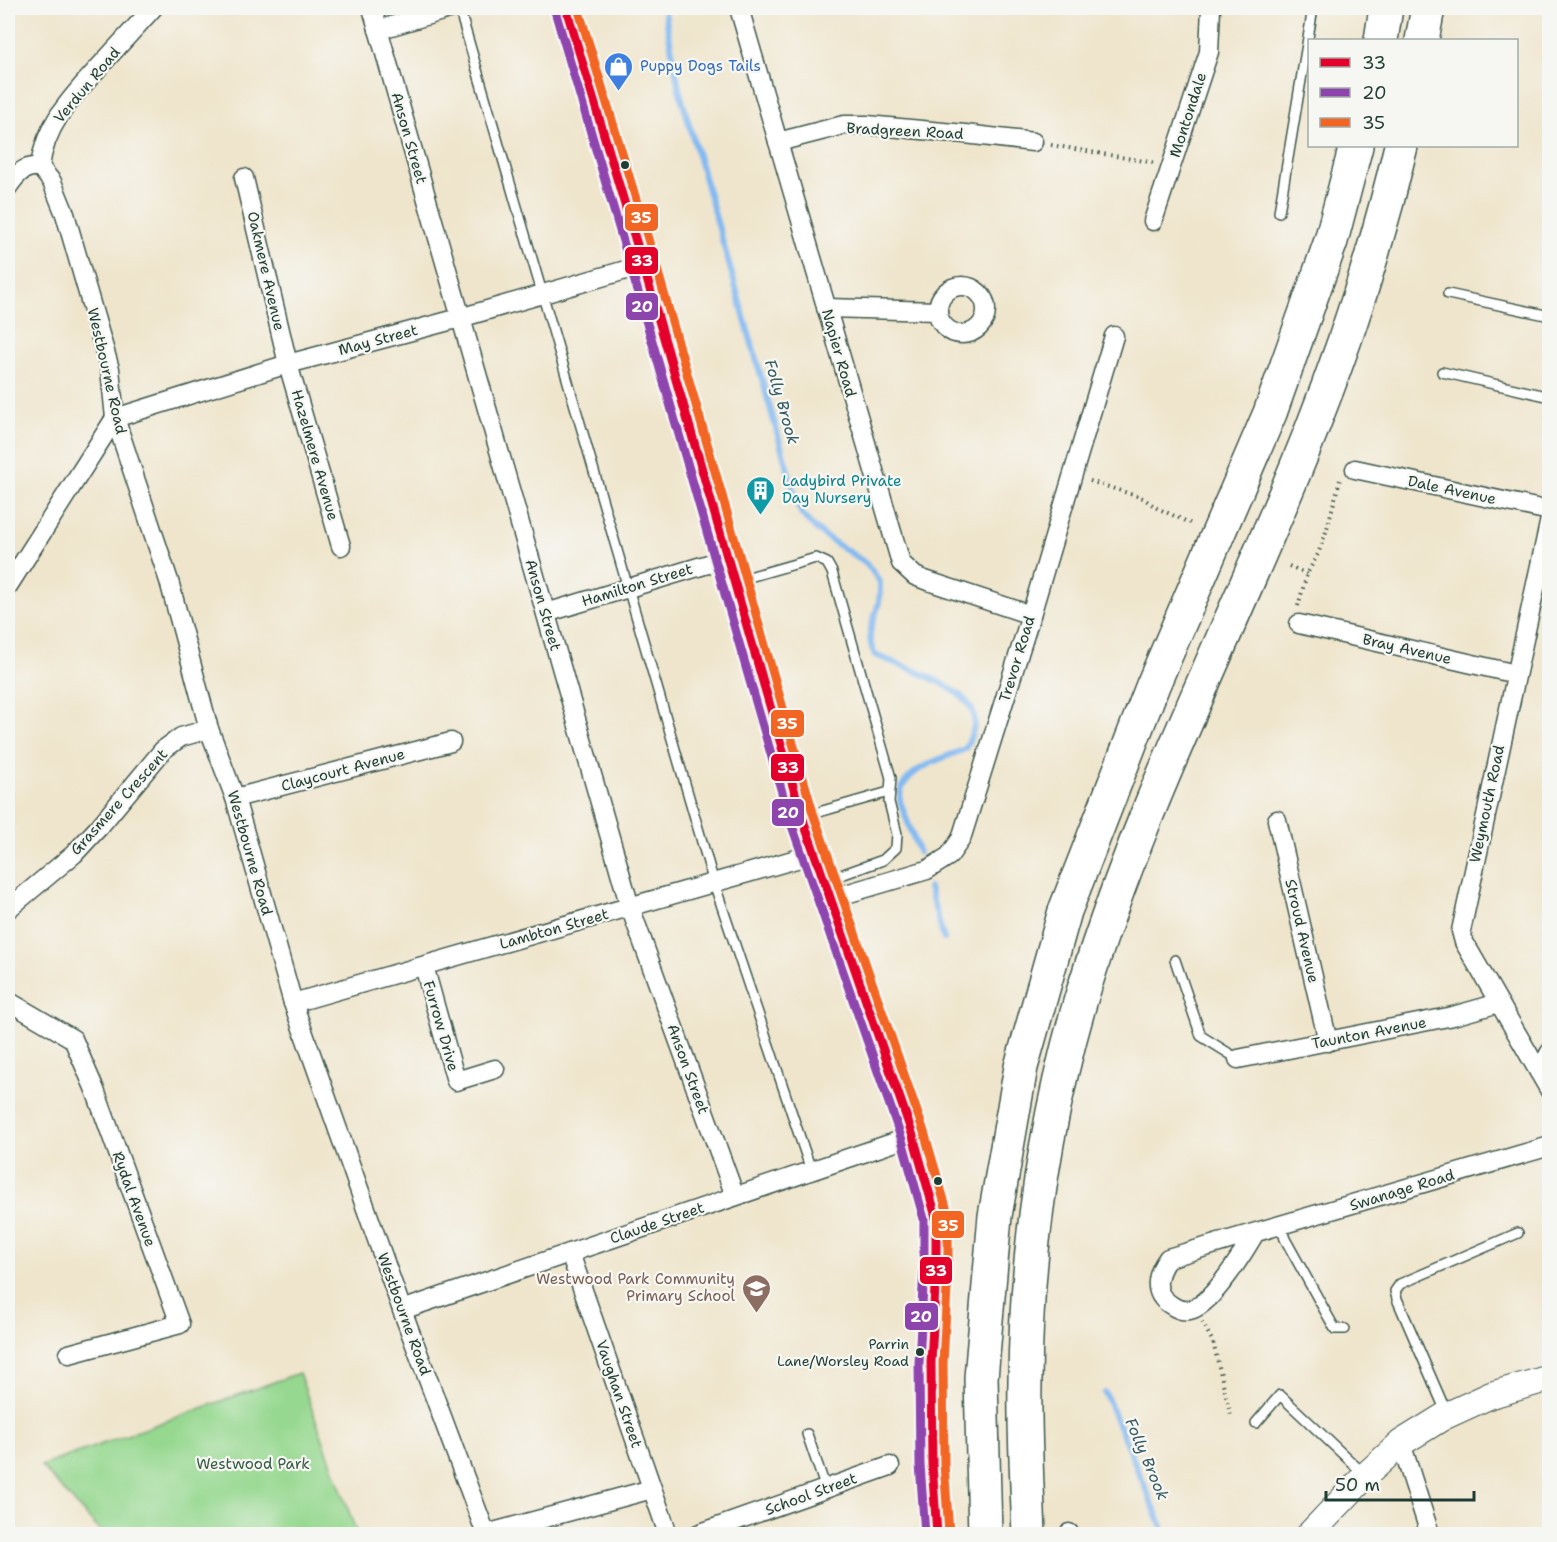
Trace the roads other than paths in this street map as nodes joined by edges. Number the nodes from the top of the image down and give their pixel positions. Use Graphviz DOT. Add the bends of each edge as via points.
graph roads {
  1 [pos="153,8"];
  2 [pos="372,8"];
  3 [pos="452,8"];
  4 [pos="459,8"];
  5 [pos="566,8"];
  6 [pos="739,8"];
  7 [pos="1211,8"];
  8 [pos="1313,8"];
  9 [pos="1386,8"];
  10 [pos="1428,8"];
  11 [pos="378,30"];
  12 [pos="1381,39"];
  13 [pos="1422,39"];
  14 [pos="778,142"];
  15 [pos="1033,142"];
  16 [pos="1356,147"];
  17 [pos="1401,147"];
  18 [pos="40,167"];
  19 [pos="244,178"];
  20 [pos="8,187"];
  21 [pos="1279,212"];
  22 [pos="1153,221"];
  23 [pos="643,265"];
  24 [pos="543,293"];
  25 [pos="1448,294"];
  26 [pos="826,308"];
  27 [pos="938,311"];
  28 [pos="1550,316"];
  29 [pos="460,318"];
  30 [pos="1114,336"];
  31 [pos="288,364"];
  32 [pos="1442,372"];
  33 [pos="1550,397"];
  34 [pos="115,418"];
  35 [pos="1355,469"];
  36 [pos="1550,511"];
  37 [pos="1550,519"];
  38 [pos="341,546"];
  39 [pos="731,570"];
  40 [pos="8,586"];
  41 [pos="628,588"];
  42 [pos="546,613"];
  43 [pos="1030,615"];
  44 [pos="1299,624"];
  45 [pos="1516,674"];
  46 [pos="209,729"];
  47 [pos="451,742"];
  48 [pos="890,792"];
  49 [pos="235,798"];
  50 [pos="802,817"];
  51 [pos="1277,820"];
  52 [pos="814,854"];
  53 [pos="714,883"];
  54 [pos="828,899"];
  55 [pos="630,907"];
  56 [pos="8,909"];
  57 [pos="1175,960"];
  58 [pos="424,966"];
  59 [pos="8,1001"];
  60 [pos="293,1003"];
  61 [pos="1499,1003"];
  62 [pos="1328,1042"];
  63 [pos="1550,1052"];
  64 [pos="1238,1059"];
  65 [pos="495,1069"];
  66 [pos="1539,1072"];
  67 [pos="1550,1091"];
  68 [pos="913,1136"];
  69 [pos="1550,1146"];
  70 [pos="811,1170"];
  71 [pos="735,1196"];
  72 [pos="1281,1226"];
  73 [pos="1255,1233"];
  74 [pos="1518,1233"];
  75 [pos="570,1253"];
  76 [pos="402,1310"];
  77 [pos="1345,1329"];
  78 [pos="69,1354"];
  79 [pos="1550,1378"];
  80 [pos="1448,1415"];
  81 [pos="1256,1423"];
  82 [pos="807,1434"];
  83 [pos="1401,1443"];
  84 [pos="890,1466"];
  85 [pos="1366,1475"];
  86 [pos="652,1489"];
  87 [pos="826,1489"];
  88 [pos="486,1534"];
  89 [pos="668,1534"];
  90 [pos="698,1534"];
  91 [pos="937,1534"];
  92 [pos="985,1534"];
  93 [pos="1029,1534"];
  94 [pos="1310,1534"];
  95 [pos="1430,1534"];
  1 -- 18 [label="street, Verdun Road" via="56,118"];
  2 -- 11 [label="street, Anson Street"];
  3 -- 11 [label="street"];
  4 -- 24 [label="lane"];
  5 -- 23 [label="main road"];
  6 -- 14 [label="street, Napier Road"];
  7 -- 22 [label="street, Montondale" via="1209,52"];
  8 -- 21 [label="lane"];
  9 -- 12 [label="highway"];
  10 -- 13 [label="highway"];
  11 -- 29 [label="street, Anson Street"];
  14 -- 15 [label="street, Bradgreen Road" via="844,125"];
  14 -- 26 [label="street, Napier Road"];
  16 -- 92 [label="highway" via="1331,241 1270,413 1153,685 1065,911 1021,1067 995,1216 981,1378"];
  17 -- 93 [label="highway" via="1340,355 1146,816 1080,1002 1045,1155 1034,1230 1025,1380"];
  18 -- 20 [label="street" via="20,172"];
  18 -- 34 [label="street, Westbourne Road" via="52,182 68,225 110,369"];
  19 -- 31 [label="street, Oakmere Avenue"];
  23 -- 24 [label="street, May Street"];
  23 -- 39 [label="main road"];
  24 -- 29 [label="street, May Street"];
  24 -- 41 [label="lane"];
  25 -- 28 [label="lane"];
  26 -- 27 [label="street"];
  26 -- 43 [label="street, Napier Road" via="901,563 915,576"];
  29 -- 31 [label="street, May Street"];
  29 -- 42 [label="street, Anson Street"];
  30 -- 43 [label="street, Trevor Road"];
  31 -- 34 [label="street, May Street"];
  31 -- 38 [label="street, Hazelmere Avenue"];
  32 -- 33 [label="lane"];
  34 -- 40 [label="street"];
  34 -- 46 [label="street, Westbourne Road" via="169,580"];
  35 -- 36 [label="street, Dale Avenue"];
  37 -- 45 [label="street, Weymouth Road"];
  39 -- 41 [label="street, Hamilton Street"];
  39 -- 48 [label="lane" via="816,558 827,563 891,778"];
  39 -- 50 [label="main road"];
  41 -- 42 [label="street, Hamilton Street"];
  41 -- 53 [label="lane"];
  42 -- 55 [label="street, Anson Street"];
  43 -- 54 [label="street, Trevor Road" via="956,848 927,870"];
  44 -- 45 [label="street, Bray Avenue"];
  45 -- 61 [label="street, Weymouth Road" via="1461,931"];
  46 -- 49 [label="street, Westbourne Road"];
  46 -- 56 [label="street, Grasmere Crescent" via="181,737 163,750 80,848"];
  47 -- 49 [label="street, Claycourt Avenue"];
  48 -- 50 [label="lane"];
  48 -- 54 [label="lane" via="896,848 883,860 836,879"];
  49 -- 60 [label="street, Westbourne Road"];
  50 -- 52 [label="main road"];
  51 -- 62 [label="street, Stroud Avenue"];
  52 -- 53 [label="street, Lambton Street"];
  52 -- 54 [label="main road"];
  53 -- 55 [label="street, Lambton Street"];
  53 -- 70 [label="lane"];
  54 -- 68 [label="main road"];
  55 -- 58 [label="street, Lambton Street"];
  55 -- 71 [label="street, Anson Street"];
  57 -- 64 [label="lane" via="1202,1036"];
  58 -- 60 [label="street, Lambton Street"];
  58 -- 65 [label="street, Furrow Drive" via="456,1081"];
  59 -- 78 [label="street, Rydal Avenue" via="73,1038 180,1324"];
  60 -- 76 [label="street, Westbourne Road"];
  61 -- 62 [label="street, Taunton Avenue"];
  61 -- 66 [label="street, Weymouth Road"];
  62 -- 64 [label="street, Taunton Avenue"];
  63 -- 66 [label="street"];
  66 -- 67 [label="street, Weymouth Road"];
  68 -- 70 [label="street, Claude Street"];
  68 -- 91 [label="main road" via="936,1217 931,1363"];
  69 -- 72 [label="street, Swanage Road"];
  70 -- 71 [label="street, Claude Street"];
  71 -- 75 [label="street, Claude Street"];
  72 -- 73 [label="street, Swanage Road"];
  72 -- 77 [label="lane" via="1335,1329"];
  73 -- 73 [label="street, Swanage Road" via="1168,1258 1159,1270 1156,1286 1163,1301 1179,1310 1194,1309 1212,1295"];
  74 -- 80 [label="lane" via="1400,1284 1395,1291"];
  75 -- 76 [label="street, Claude Street"];
  75 -- 86 [label="street, Vaughan Street"];
  76 -- 88 [label="street, Westbourne Road"];
  79 -- 80 [label="main road" via="1491,1395"];
  80 -- 83 [label="main road"];
  81 -- 85 [label="lane" via="1280,1395"];
  82 -- 87 [label="lane"];
  83 -- 85 [label="main road"];
  83 -- 95 [label="street"];
  84 -- 87 [label="street, School Street"];
  85 -- 94 [label="main road"];
  86 -- 88 [label="street"];
  86 -- 89 [label="street, Vaughan Street"];
  87 -- 90 [label="street, School Street"];
}
